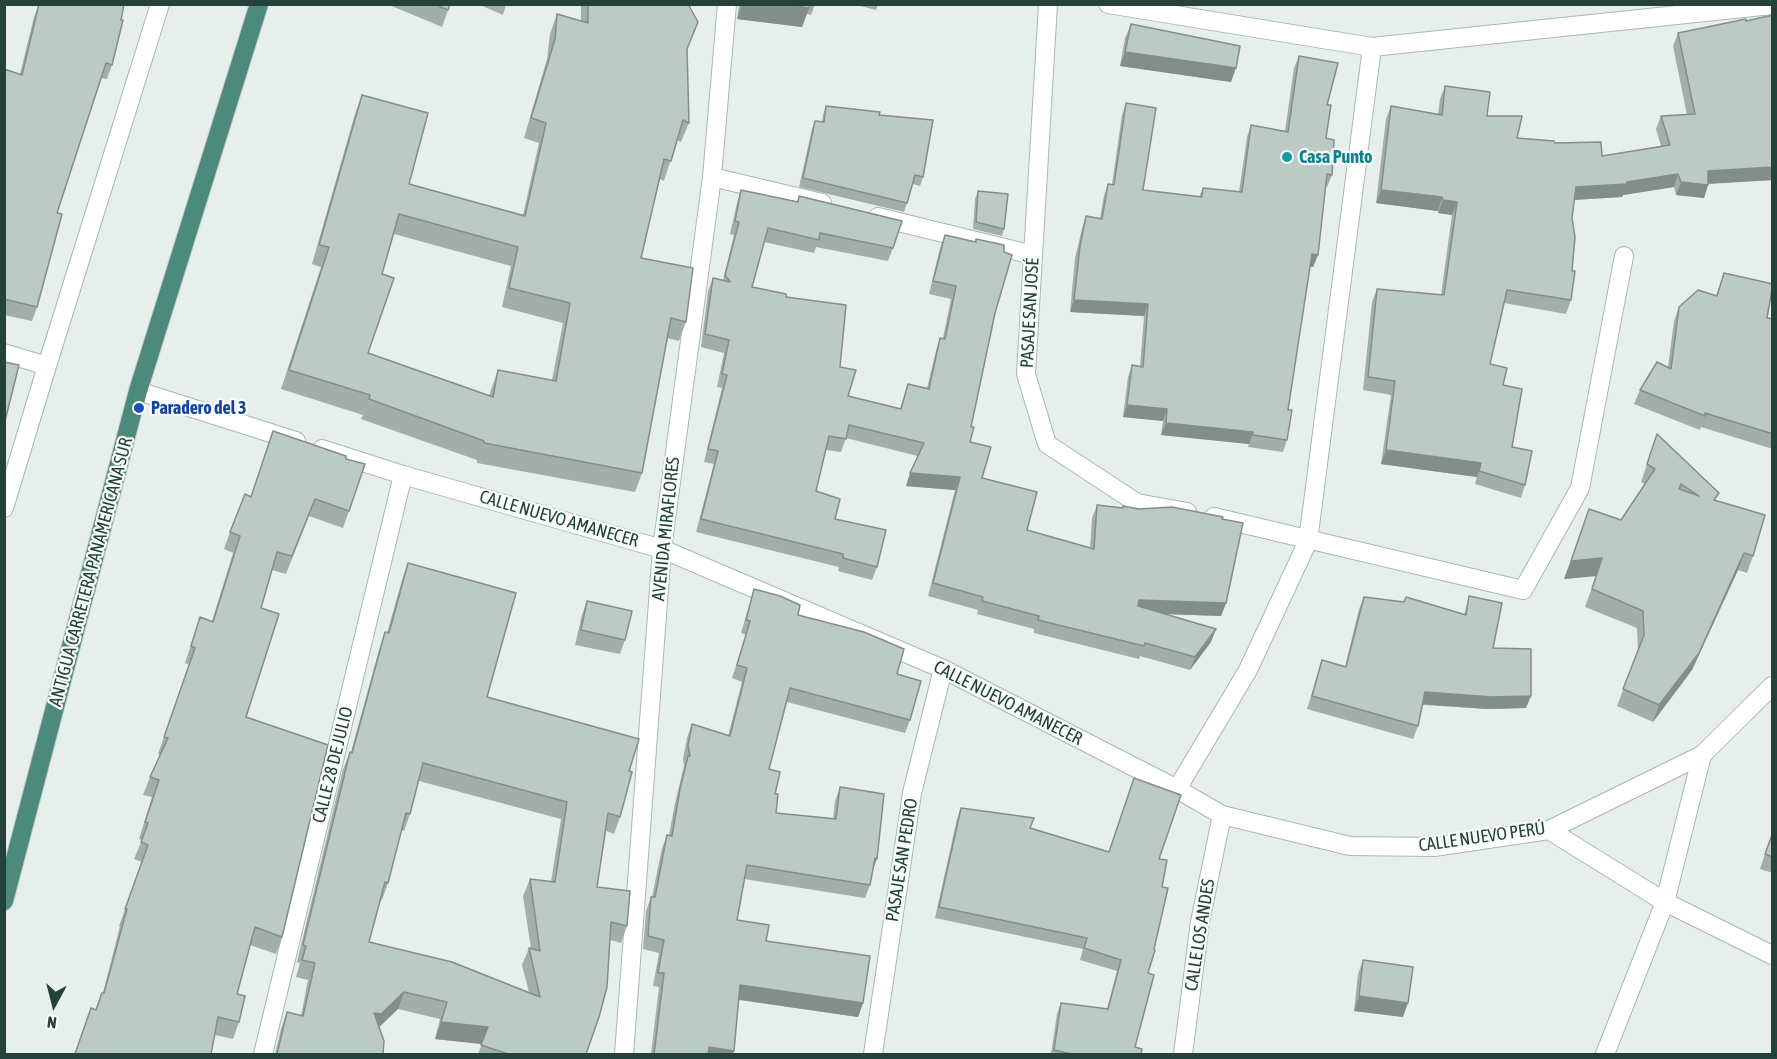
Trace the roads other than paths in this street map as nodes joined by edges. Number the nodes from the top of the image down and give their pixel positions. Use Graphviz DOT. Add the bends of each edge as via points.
graph roads {
  1 [pos="160,4"];
  2 [pos="260,4"];
  3 [pos="727,4"];
  4 [pos="1048,4"];
  5 [pos="1108,4"];
  6 [pos="1773,5"];
  7 [pos="1372,47"];
  8 [pos="712,177"];
  9 [pos="838,207"];
  10 [pos="861,213"];
  11 [pos="1033,255"];
  12 [pos="1624,256"];
  13 [pos="4,352"];
  14 [pos="46,366"];
  15 [pos="138,391"];
  16 [pos="403,475"];
  17 [pos="4,508"];
  18 [pos="1308,541"];
  19 [pos="662,549"];
  20 [pos="943,669"];
  21 [pos="1773,686"];
  22 [pos="1702,756"];
  23 [pos="1177,789"];
  24 [pos="1222,815"];
  25 [pos="1549,830"];
  26 [pos="4,902"];
  27 [pos="1665,902"];
  28 [pos="1773,955"];
  29 [pos="263,1054"];
  30 [pos="624,1054"];
  31 [pos="873,1054"];
  32 [pos="1183,1054"];
  33 [pos="1605,1054"];
  1 -- 14 [label="street"];
  2 -- 15 [label="highway, ANTIGUA CARRETERA PANAMERICANA SUR"];
  3 -- 8 [label="street, AVENIDA MIRAFLORES"];
  4 -- 11 [label="street, PASAJE SAN JOSÉ"];
  5 -- 7 [label="street"];
  6 -- 7 [label="street"];
  7 -- 18 [label="street"];
  8 -- 9 [label="street"];
  8 -- 19 [label="street, AVENIDA MIRAFLORES"];
  10 -- 11 [label="street"];
  11 -- 18 [label="street, PASAJE SAN JOSÉ" via="1026,374 1047,444 1137,503 1249,524"];
  12 -- 18 [label="street, PASAJE SAN JOSÉ" via="1580,488 1523,590"];
  13 -- 14 [label="street"];
  14 -- 17 [label="street"];
  15 -- 16 [label="street, CALLE NUEVO AMANECER"];
  15 -- 26 [label="highway, ANTIGUA CARRETERA PANAMERICANA SUR"];
  16 -- 19 [label="street, CALLE NUEVO AMANECER"];
  16 -- 29 [label="street, CALLE 28 DE JULIO"];
  18 -- 23 [label="street" via="1248,670"];
  19 -- 20 [label="street, CALLE NUEVO AMANECER"];
  19 -- 30 [label="street, AVENIDA MIRAFLORES"];
  20 -- 23 [label="street, CALLE NUEVO AMANECER"];
  20 -- 31 [label="street, PASAJE SAN PEDRO" via="912,794"];
  21 -- 22 [label="street, CALLE NUEVO PERÚ"];
  22 -- 25 [label="street, CALLE NUEVO PERÚ"];
  22 -- 27 [label="street"];
  23 -- 24 [label="street, CALLE NUEVO AMANECER"];
  24 -- 25 [label="street, CALLE NUEVO PERÚ" via="1350,846 1434,847"];
  24 -- 32 [label="street, CALLE LOS ANDES" via="1200,922"];
  25 -- 27 [label="street"];
  27 -- 28 [label="street"];
  27 -- 33 [label="street"];
}
